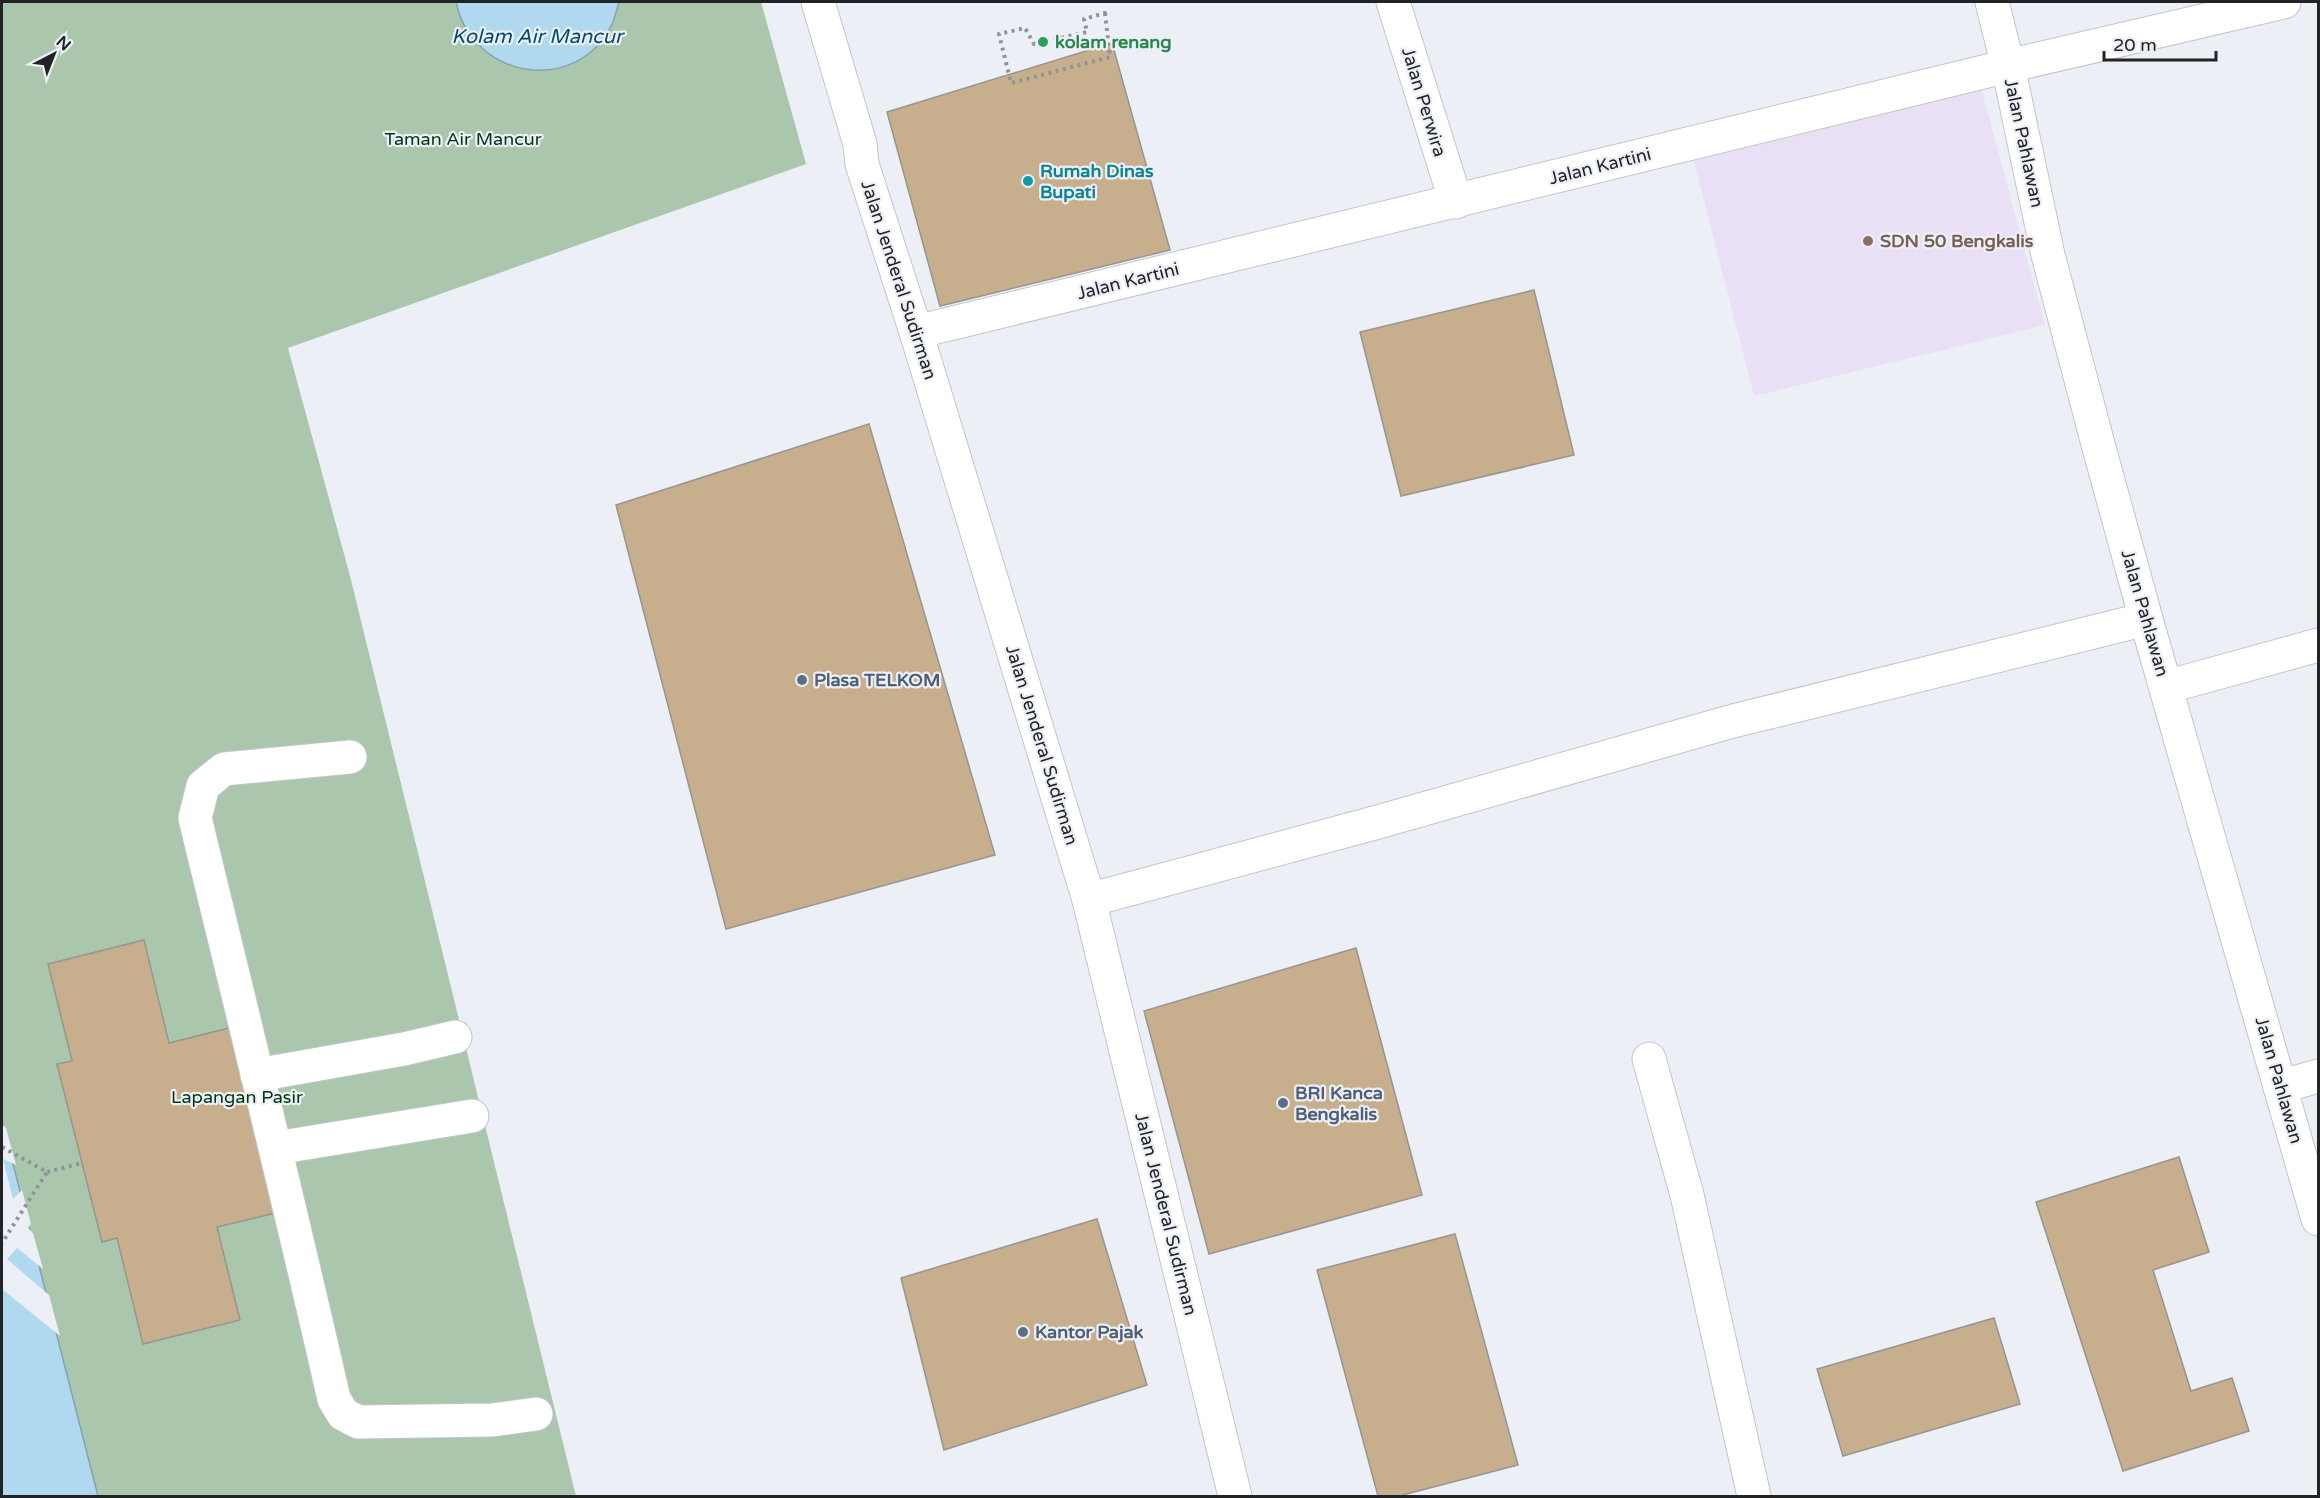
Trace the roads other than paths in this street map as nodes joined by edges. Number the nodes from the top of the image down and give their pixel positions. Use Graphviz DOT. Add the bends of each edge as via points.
graph roads {
  1 [pos="818,2"];
  2 [pos="1393,2"];
  3 [pos="1992,2"];
  4 [pos="2284,2"];
  5 [pos="2008,66"];
  6 [pos="1456,202"];
  7 [pos="916,332"];
  8 [pos="2146,619"];
  9 [pos="2319,645"];
  10 [pos="2166,687"];
  11 [pos="350,757"];
  12 [pos="1089,900"];
  13 [pos="455,1036"];
  14 [pos="1649,1059"];
  15 [pos="257,1076"];
  16 [pos="2319,1076"];
  17 [pos="2280,1087"];
  18 [pos="472,1116"];
  19 [pos="276,1148"];
  20 [pos="2319,1220"];
  21 [pos="536,1414"];
  22 [pos="1235,1497"];
  23 [pos="1754,1497"];
  1 -- 7 [label="street, Jalan Jenderal Sudirman" via="860,144 862,164"];
  2 -- 6 [label="street, Jalan Perwira"];
  3 -- 5 [label="street, Jalan Pahlawan"];
  4 -- 5 [label="street, Jalan Kartini"];
  5 -- 6 [label="street, Jalan Kartini"];
  5 -- 8 [label="street, Jalan Pahlawan" via="2048,255"];
  6 -- 7 [label="street, Jalan Kartini"];
  7 -- 12 [label="street, Jalan Jenderal Sudirman"];
  8 -- 10 [label="street, Jalan Pahlawan"];
  8 -- 12 [label="street" via="1733,721"];
  9 -- 10 [label="street"];
  10 -- 17 [label="street, Jalan Pahlawan"];
  11 -- 15 [label="street" via="224,769 203,786 195,818"];
  12 -- 22 [label="street, Jalan Jenderal Sudirman"];
  13 -- 15 [label="street"];
  14 -- 23 [label="street" via="1688,1195"];
  15 -- 19 [label="street"];
  16 -- 17 [label="street"];
  17 -- 20 [label="street, Jalan Pahlawan"];
  18 -- 19 [label="street"];
  19 -- 21 [label="street" via="334,1399 343,1414 358,1422 492,1420"];
}
